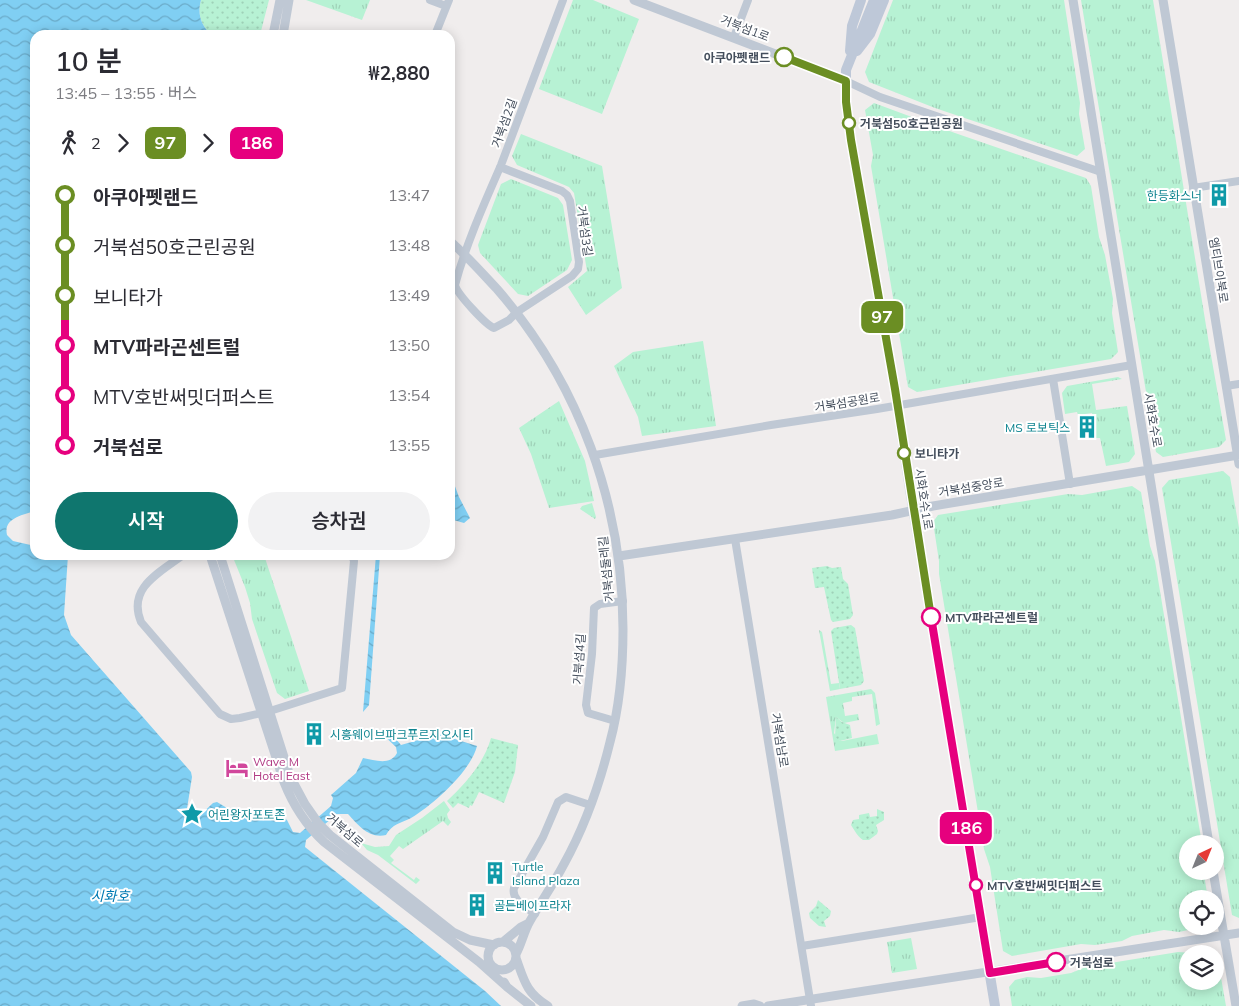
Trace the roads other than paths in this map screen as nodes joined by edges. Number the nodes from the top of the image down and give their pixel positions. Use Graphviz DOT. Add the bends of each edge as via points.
graph roads {
  1 [pos="280,0"];
  2 [pos="290,0"];
  3 [pos="430,0"];
  4 [pos="563,0"];
  5 [pos="634,0"];
  6 [pos="748,0"];
  7 [pos="861,0"];
  8 [pos="874,0"];
  9 [pos="884,0"];
  10 [pos="1073,0"];
  11 [pos="1163,0"];
  12 [pos="448,3"];
  13 [pos="274,30"];
  14 [pos="284,30"];
  15 [pos="437,30"];
  16 [pos="734,37"];
  17 [pos="850,60"];
  18 [pos="846,81"];
  19 [pos="500,167"];
  20 [pos="1101,172"];
  21 [pos="1239,182"];
  22 [pos="1193,188"];
  23 [pos="455,246"];
  24 [pos="465,254"];
  25 [pos="517,312"];
  26 [pos="1132,365"];
  27 [pos="1053,379"];
  28 [pos="1239,384"];
  29 [pos="1226,386"];
  30 [pos="897,405"];
  31 [pos="594,455"];
  32 [pos="1239,458"];
  33 [pos="1149,470"];
  34 [pos="1070,484"];
  35 [pos="913,510"];
  36 [pos="735,538"];
  37 [pos="619,556"];
  38 [pos="176,560"];
  39 [pos="212,560"];
  40 [pos="221,560"];
  41 [pos="354,560"];
  42 [pos="623,601"];
  43 [pos="266,712"];
  44 [pos="615,721"];
  45 [pos="590,805"];
  46 [pos="1208,835"];
  47 [pos="327,839"];
  48 [pos="535,914"];
  49 [pos="981,917"];
  50 [pos="529,923"];
  51 [pos="1239,933"];
  52 [pos="1224,935"];
  53 [pos="502,941"];
  54 [pos="522,942"];
  55 [pos="482,943"];
  56 [pos="802,946"];
  57 [pos="516,956"];
  58 [pos="478,962"];
  59 [pos="494,967"];
  60 [pos="520,968"];
  61 [pos="990,973"];
  62 [pos="507,987"];
  63 [pos="810,1003"];
  64 [pos="531,1006"];
  65 [pos="548,1006"];
  66 [pos="742,1006"];
  67 [pos="760,1006"];
  68 [pos="768,1006"];
  69 [pos="995,1006"];
  70 [pos="1236,1006"];
  1 -- 13 [label="street"];
  2 -- 14 [label="street"];
  3 -- 12 [label="street"];
  4 -- 19 [label="street, 거북섬2길"];
  5 -- 16 [label="street, 거북섬1로"];
  6 -- 16 [label="street"];
  7 -- 17 [label="main road" via="852,26"];
  8 -- 17 [label="main road, 시화호수1로"];
  9 -- 17 [label="main road" via="870,34"];
  10 -- 20 [label="street, 시화호수로"];
  11 -- 22 [label="street, 엠티브이북로"];
  12 -- 15 [label="street"];
  16 -- 18 [label="street, 거북섬1로"];
  17 -- 18 [label="main road, 시화호수1로"];
  18 -- 20 [label="street" via="880,97"];
  18 -- 30 [label="main road, 시화호수1로" via="851,140"];
  19 -- 24 [label="street, 거북섬2길"];
  19 -- 25 [label="street, 거북섬3길" via="567,195 579,262 572,276"];
  20 -- 26 [label="street, 시화호수로"];
  21 -- 22 [label="street"];
  22 -- 29 [label="street, 엠티브이북로"];
  23 -- 24 [label="street, 거북섬둘레길"];
  24 -- 25 [label="street, 거북섬둘레길"];
  24 -- 25 [label="street, 거북섬2길" via="455,285 458,292 491,327 499,327"];
  25 -- 31 [label="street, 거북섬둘레길" via="569,397"];
  26 -- 27 [label="street, 거북섬공원로"];
  26 -- 33 [label="street, 시화호수로"];
  27 -- 30 [label="street, 거북섬공원로"];
  27 -- 34 [label="street"];
  28 -- 29 [label="street"];
  29 -- 32 [label="street, 엠티브이북로"];
  30 -- 31 [label="street, 거북섬공원로"];
  30 -- 35 [label="main road, 시화호수1로"];
  31 -- 37 [label="street, 거북섬둘레길" via="602,476"];
  32 -- 33 [label="street, 거북섬중앙로"];
  33 -- 34 [label="street, 거북섬중앙로"];
  33 -- 46 [label="street, 시화호수로"];
  34 -- 35 [label="street, 거북섬중앙로"];
  35 -- 36 [label="street, 거북섬중앙로"];
  35 -- 49 [label="main road, 시화호수1로"];
  36 -- 37 [label="street, 거북섬중앙로"];
  36 -- 56 [label="street, 거북섬남로"];
  37 -- 42 [label="street, 거북섬둘레길"];
  38 -- 43 [label="street" via="141,590 137,606 141,622 220,714 231,719"];
  39 -- 43 [label="street"];
  40 -- 43 [label="street, 거북섬로"];
  41 -- 43 [label="street" via="342,688"];
  42 -- 44 [label="street, 거북섬둘레길" via="622,664"];
  42 -- 44 [label="street, 거북섬4길" via="594,608 586,705 588,713"];
  43 -- 47 [label="street, 거북섬로" via="307,817"];
  44 -- 45 [label="street, 거북섬둘레길"];
  45 -- 48 [label="street, 거북섬둘레길" via="565,862"];
  45 -- 48 [label="street" via="566,796 558,802 539,845 514,888 515,897"];
  47 -- 55 [label="street, 거북섬로" via="453,932"];
  47 -- 58 [label="street"];
  48 -- 50 [label="street, 거북섬둘레길"];
  49 -- 56 [label="street"];
  49 -- 61 [label="main road, 시화호수1로"];
  50 -- 53 [label="street"];
  50 -- 54 [label="street"];
  51 -- 52 [label="street"];
  52 -- 61 [label="street"];
  52 -- 70 [label="street"];
  53 -- 55 [label="street"];
  53 -- 55 [label="street, 거북섬로"];
  53 -- 57 [label="street" via="512,946"];
  53 -- 59 [label="street" via="490,948 488,958"];
  54 -- 57 [label="street"];
  54 -- 60 [label="street"];
  56 -- 63 [label="street, 거북섬남로"];
  57 -- 59 [label="street" via="515,962 505,970"];
  57 -- 60 [label="street"];
  58 -- 59 [label="street"];
  58 -- 62 [label="street"];
  59 -- 62 [label="street"];
  60 -- 65 [label="street" via="532,995"];
  61 -- 63 [label="street"];
  61 -- 69 [label="main road, 시화호수1로"];
  62 -- 64 [label="street"];
  63 -- 68 [label="street"];
  66 -- 67 [label="street"];
}
